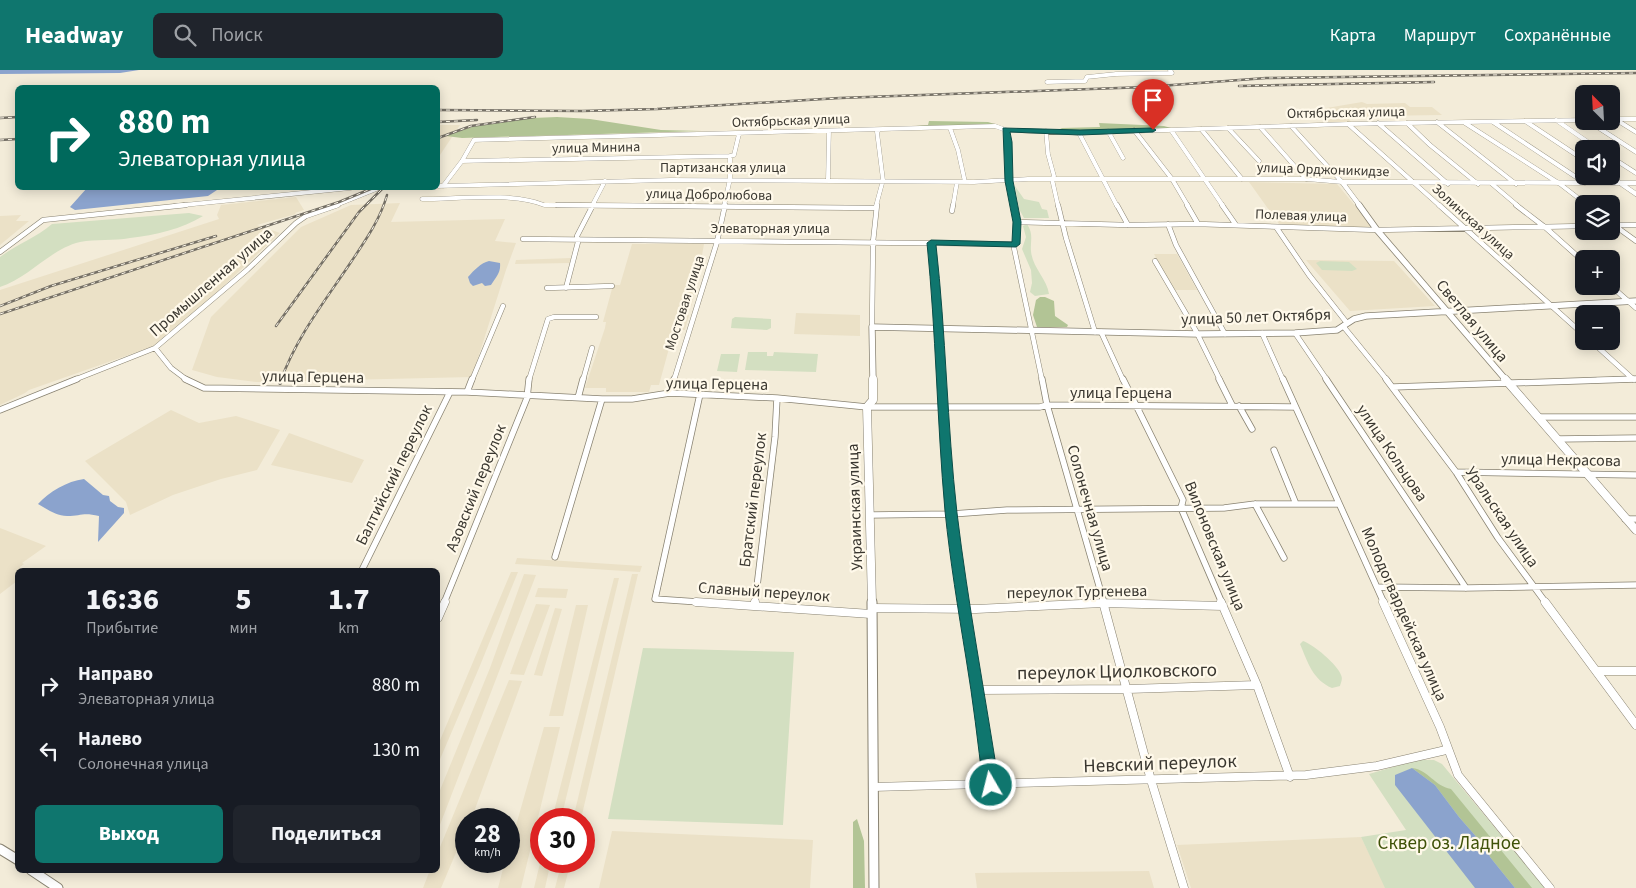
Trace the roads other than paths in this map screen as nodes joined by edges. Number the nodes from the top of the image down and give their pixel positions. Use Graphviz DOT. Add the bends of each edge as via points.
graph roads {
  1 [pos="1170,70"];
  2 [pos="1047,82"];
  3 [pos="1620,119"];
  4 [pos="1636,119"];
  5 [pos="1556,120"];
  6 [pos="1575,120"];
  7 [pos="1525,121"];
  8 [pos="1437,122"];
  9 [pos="1464,122"];
  10 [pos="1493,122"];
  11 [pos="1378,123"];
  12 [pos="1407,123"];
  13 [pos="1620,123"];
  14 [pos="1348,124"];
  15 [pos="1291,126"];
  16 [pos="1260,127"];
  17 [pos="950,128"];
  18 [pos="1228,128"];
  19 [pos="879,130"];
  20 [pos="1006,130"];
  21 [pos="1134,130"];
  22 [pos="1171,130"];
  23 [pos="1201,130"];
  24 [pos="1602,130"];
  25 [pos="830,131"];
  26 [pos="1046,131"];
  27 [pos="1108,131"];
  28 [pos="1080,132"];
  29 [pos="1636,132"];
  30 [pos="739,134"];
  31 [pos="1585,140"];
  32 [pos="1636,152"];
  33 [pos="1575,154"];
  34 [pos="730,156"];
  35 [pos="1122,158"];
  36 [pos="462,161"];
  37 [pos="1259,162"];
  38 [pos="1620,163"];
  39 [pos="1636,173"];
  40 [pos="1575,176"];
  41 [pos="730,179"];
  42 [pos="828,179"];
  43 [pos="1052,179"];
  44 [pos="1102,179"];
  45 [pos="1172,179"];
  46 [pos="1242,179"];
  47 [pos="1306,179"];
  48 [pos="883,180"];
  49 [pos="1206,180"];
  50 [pos="605,181"];
  51 [pos="1009,181"];
  52 [pos="957,182"];
  53 [pos="964,182"];
  54 [pos="1342,182"];
  55 [pos="1575,183"];
  56 [pos="1636,183"];
  57 [pos="1414,184"];
  58 [pos="1448,184"];
  59 [pos="1478,184"];
  60 [pos="1492,184"];
  61 [pos="1516,184"];
  62 [pos="1560,184"];
  63 [pos="1620,184"];
  64 [pos="443,186"];
  65 [pos="332,190"];
  66 [pos="374,190"];
  67 [pos="1636,194"];
  68 [pos="1575,196"];
  69 [pos="422,199"];
  70 [pos="593,204"];
  71 [pos="726,206"];
  72 [pos="876,208"];
  73 [pos="952,211"];
  74 [pos="1017,222"];
  75 [pos="1063,223"];
  76 [pos="1128,224"];
  77 [pos="1168,224"];
  78 [pos="1198,224"];
  79 [pos="1236,225"];
  80 [pos="1620,225"];
  81 [pos="1636,225"];
  82 [pos="1575,226"];
  83 [pos="1276,227"];
  84 [pos="1464,228"];
  85 [pos="1546,228"];
  86 [pos="1377,230"];
  87 [pos="1620,230"];
  88 [pos="523,239"];
  89 [pos="577,239"];
  90 [pos="717,240"];
  91 [pos="1636,241"];
  92 [pos="873,242"];
  93 [pos="931,243"];
  94 [pos="1016,244"];
  95 [pos="0,252"];
  96 [pos="1575,254"];
  97 [pos="1154,261"];
  98 [pos="612,286"];
  99 [pos="547,288"];
  100 [pos="566,288"];
  101 [pos="1620,292"];
  102 [pos="1633,301"];
  103 [pos="1550,305"];
  104 [pos="502,306"];
  105 [pos="1636,308"];
  106 [pos="1445,311"];
  107 [pos="596,317"];
  108 [pos="1345,324"];
  109 [pos="872,327"];
  110 [pos="1575,327"];
  111 [pos="938,329"];
  112 [pos="1032,331"];
  113 [pos="1098,332"];
  114 [pos="1295,332"];
  115 [pos="1262,333"];
  116 [pos="1198,334"];
  117 [pos="1225,334"];
  118 [pos="156,348"];
  119 [pos="592,348"];
  120 [pos="1601,350"];
  121 [pos="1635,379"];
  122 [pos="1508,384"];
  123 [pos="1393,387"];
  124 [pos="450,392"];
  125 [pos="468,392"];
  126 [pos="670,393"];
  127 [pos="700,394"];
  128 [pos="528,395"];
  129 [pos="578,398"];
  130 [pos="777,398"];
  131 [pos="602,399"];
  132 [pos="1048,405"];
  133 [pos="1232,405"];
  134 [pos="943,406"];
  135 [pos="1240,406"];
  136 [pos="867,407"];
  137 [pos="1294,407"];
  138 [pos="1138,408"];
  139 [pos="0,410"];
  140 [pos="1537,416"];
  141 [pos="1636,417"];
  142 [pos="1252,429"];
  143 [pos="1636,438"];
  144 [pos="1557,439"];
  145 [pos="1274,450"];
  146 [pos="1456,472"];
  147 [pos="1588,474"];
  148 [pos="1636,475"];
  149 [pos="1255,504"];
  150 [pos="1296,504"];
  151 [pos="1339,504"];
  152 [pos="1181,508"];
  153 [pos="1076,509"];
  154 [pos="952,514"];
  155 [pos="871,515"];
  156 [pos="1625,519"];
  157 [pos="1636,519"];
  158 [pos="1636,530"];
  159 [pos="555,557"];
  160 [pos="1284,558"];
  161 [pos="363,568"];
  162 [pos="1532,585"];
  163 [pos="1636,585"];
  164 [pos="1377,587"];
  165 [pos="1466,588"];
  166 [pos="1103,603"];
  167 [pos="755,605"];
  168 [pos="1223,606"];
  169 [pos="963,608"];
  170 [pos="872,611"];
  171 [pos="440,613"];
  172 [pos="1636,671"];
  173 [pos="1597,672"];
  174 [pos="1257,685"];
  175 [pos="1128,689"];
  176 [pos="978,690"];
  177 [pos="1636,725"];
  178 [pos="1446,750"];
  179 [pos="1290,777"];
  180 [pos="1151,780"];
  181 [pos="991,785"];
  182 [pos="873,787"];
  183 [pos="0,848"];
  184 [pos="15,858"];
  185 [pos="36,873"];
  186 [pos="58,888"];
  187 [pos="874,888"];
  188 [pos="1184,888"];
  189 [pos="1550,888"];
  1 -- 2 [label="street" via="1170,74 1116,74 1087,77 1085,81"];
  3 -- 4 [label="street"];
  5 -- 6 [label="street, Октябрьская улица"];
  5 -- 7 [label="street, Октябрьская улица"];
  5 -- 31 [label="street"];
  7 -- 10 [label="street, Октябрьская улица"];
  7 -- 33 [label="street"];
  8 -- 9 [label="street, Октябрьская улица"];
  8 -- 12 [label="street, Октябрьская улица"];
  8 -- 61 [label="street"];
  9 -- 10 [label="street, Октябрьская улица"];
  9 -- 62 [label="street"];
  10 -- 40 [label="street"];
  11 -- 12 [label="street, Октябрьская улица"];
  11 -- 14 [label="street, Октябрьская улица"];
  11 -- 58 [label="street"];
  12 -- 59 [label="street"];
  13 -- 29 [label="street"];
  14 -- 15 [label="street, Октябрьская улица"];
  14 -- 57 [label="street, Золинская улица"];
  15 -- 16 [label="street, Октябрьская улица"];
  15 -- 54 [label="street, Светлая улица"];
  16 -- 18 [label="street, Октябрьская улица"];
  16 -- 47 [label="street"];
  17 -- 19 [label="street, Октябрьская улица"];
  17 -- 20 [label="street, Октябрьская улица" via="995,126"];
  17 -- 53 [label="street"];
  18 -- 23 [label="street, Октябрьская улица"];
  18 -- 37 [label="street"];
  19 -- 25 [label="street, Октябрьская улица"];
  19 -- 48 [label="street, Украинская улица"];
  20 -- 26 [label="street, Октябрьская улица"];
  20 -- 51 [label="street, Солонечная улица"];
  21 -- 22 [label="street, Октябрьская улица"];
  21 -- 27 [label="street, Октябрьская улица"];
  21 -- 45 [label="street"];
  22 -- 23 [label="street, Октябрьская улица"];
  22 -- 49 [label="street"];
  23 -- 46 [label="street"];
  24 -- 32 [label="street"];
  25 -- 30 [label="street, Октябрьская улица"];
  25 -- 42 [label="street"];
  26 -- 28 [label="street, Октябрьская улица"];
  26 -- 43 [label="street, Вилоновская улица"];
  27 -- 28 [label="street, Октябрьская улица"];
  27 -- 35 [label="street"];
  28 -- 44 [label="street"];
  30 -- 34 [label="street, Мостовая улица" via="734,155"];
  30 -- 36 [label="street, Октябрьская улица" via="474,140"];
  34 -- 36 [label="street, улица Минина"];
  34 -- 41 [label="street, Мостовая улица"];
  36 -- 64 [label="street"];
  38 -- 39 [label="street"];
  41 -- 42 [label="street, Партизанская улица"];
  41 -- 50 [label="street, Партизанская улица"];
  41 -- 71 [label="street, Мостовая улица"];
  42 -- 48 [label="street, Партизанская улица"];
  43 -- 44 [label="street, улица Орджоникидзе"];
  43 -- 51 [label="street, улица Орджоникидзе"];
  43 -- 75 [label="street, Вилоновская улица"];
  44 -- 45 [label="street, улица Орджоникидзе"];
  44 -- 76 [label="street"];
  45 -- 49 [label="street, улица Орджоникидзе"];
  45 -- 78 [label="street"];
  46 -- 47 [label="street, улица Орджоникидзе"];
  46 -- 49 [label="street, улица Орджоникидзе"];
  47 -- 54 [label="street, улица Орджоникидзе"];
  48 -- 52 [label="street, Партизанская улица"];
  48 -- 72 [label="street, Украинская улица"];
  49 -- 79 [label="street"];
  50 -- 64 [label="street, Партизанская улица"];
  50 -- 70 [label="street"];
  51 -- 53 [label="street, Партизанская улица"];
  51 -- 74 [label="street, Солонечная улица"];
  52 -- 53 [label="street, Партизанская улица"];
  52 -- 73 [label="street"];
  54 -- 57 [label="main road, улица Орджоникидзе"];
  54 -- 86 [label="main road, Светлая улица"];
  55 -- 62 [label="main road, улица Орджоникидзе"];
  56 -- 63 [label="main road, улица Орджоникидзе"];
  57 -- 58 [label="main road, улица Орджоникидзе"];
  57 -- 84 [label="street, Золинская улица"];
  58 -- 59 [label="main road, улица Орджоникидзе"];
  59 -- 60 [label="main road, улица Орджоникидзе"];
  60 -- 61 [label="main road, улица Орджоникидзе"];
  60 -- 85 [label="street"];
  61 -- 62 [label="main road, улица Орджоникидзе"];
  62 -- 68 [label="street"];
  63 -- 67 [label="main road"];
  65 -- 95 [label="street" via="43,220"];
  66 -- 118 [label="street, Промышленная улица" via="306,216 296,223"];
  69 -- 70 [label="street, улица Добролюбова" via="506,198 534,200 542,205"];
  70 -- 71 [label="street, улица Добролюбова"];
  70 -- 89 [label="street"];
  71 -- 72 [label="street, улица Добролюбова"];
  71 -- 90 [label="street, Мостовая улица"];
  72 -- 92 [label="street, Украинская улица"];
  74 -- 75 [label="street, Полевая улица"];
  74 -- 94 [label="street, Солонечная улица"];
  75 -- 76 [label="street, Полевая улица"];
  75 -- 113 [label="street, Вилоновская улица"];
  76 -- 77 [label="street, Полевая улица"];
  77 -- 78 [label="street, Полевая улица"];
  77 -- 117 [label="street" via="1176,245"];
  78 -- 79 [label="street, Полевая улица"];
  79 -- 83 [label="street, Полевая улица"];
  80 -- 81 [label="street"];
  82 -- 85 [label="street, Полевая улица"];
  83 -- 86 [label="street, Полевая улица"];
  83 -- 108 [label="street, Уральская улица"];
  84 -- 85 [label="street, Полевая улица"];
  84 -- 86 [label="street, Полевая улица"];
  84 -- 103 [label="street, Золинская улица"];
  85 -- 96 [label="street"];
  86 -- 106 [label="main road, Светлая улица"];
  87 -- 91 [label="street"];
  88 -- 89 [label="street, Элеваторная улица"];
  89 -- 90 [label="street, Элеваторная улица"];
  89 -- 100 [label="street"];
  90 -- 92 [label="street, Элеваторная улица"];
  90 -- 126 [label="street, Мостовая улица"];
  92 -- 93 [label="street, Элеваторная улица"];
  92 -- 109 [label="street, Украинская улица"];
  93 -- 94 [label="street, Элеваторная улица"];
  93 -- 111 [label="street"];
  94 -- 112 [label="street, Солонечная улица" via="1014,248"];
  97 -- 116 [label="street"];
  98 -- 100 [label="street"];
  99 -- 100 [label="street"];
  101 -- 102 [label="street"];
  102 -- 103 [label="main road, улица 50 лет Октября"];
  102 -- 105 [label="street"];
  103 -- 106 [label="main road, улица 50 лет Октября"];
  103 -- 110 [label="street, Золинская улица"];
  104 -- 125 [label="street"];
  106 -- 108 [label="main road, улица 50 лет Октября" via="1359,317"];
  106 -- 122 [label="main road, Светлая улица"];
  107 -- 128 [label="street, Азовский переулок" via="548,319 527,387"];
  108 -- 114 [label="main road, улица 50 лет Октября" via="1328,331"];
  108 -- 123 [label="street, Уральская улица"];
  109 -- 111 [label="main road, улица 50 лет Октября"];
  109 -- 136 [label="main road, Украинская улица" via="873,400"];
  111 -- 112 [label="main road, улица 50 лет Октября"];
  111 -- 134 [label="street"];
  112 -- 113 [label="main road, улица 50 лет Октября"];
  112 -- 132 [label="street, Солонечная улица"];
  113 -- 116 [label="main road, улица 50 лет Октября"];
  113 -- 138 [label="street, Вилоновская улица"];
  114 -- 115 [label="main road, улица 50 лет Октября"];
  114 -- 165 [label="street, улица Кольцова"];
  115 -- 117 [label="main road, улица 50 лет Октября"];
  115 -- 137 [label="street, Молодогвардейская улица"];
  116 -- 117 [label="main road, улица 50 лет Октября"];
  116 -- 133 [label="street"];
  118 -- 124 [label="street, улица Герцена" via="174,372 204,388"];
  118 -- 139 [label="street, Промышленная улица"];
  119 -- 129 [label="street"];
  120 -- 121 [label="street"];
  121 -- 122 [label="street"];
  122 -- 123 [label="street"];
  122 -- 140 [label="main road, Светлая улица"];
  123 -- 146 [label="street, Уральская улица"];
  124 -- 125 [label="street, улица Герцена"];
  124 -- 161 [label="street, Балтийский переулок"];
  125 -- 128 [label="street, улица Герцена"];
  126 -- 127 [label="street, улица Герцена"];
  126 -- 131 [label="street, улица Герцена" via="632,399"];
  127 -- 130 [label="street, улица Герцена"];
  127 -- 167 [label="street, Славный переулок" via="655,599"];
  128 -- 129 [label="street, улица Герцена"];
  128 -- 171 [label="street, Азовский переулок"];
  129 -- 131 [label="street, улица Герцена"];
  130 -- 136 [label="street, улица Герцена"];
  130 -- 167 [label="street, Братский переулок"];
  131 -- 159 [label="street"];
  132 -- 134 [label="street, улица Герцена"];
  132 -- 138 [label="street, улица Герцена"];
  132 -- 153 [label="street, Солонечная улица"];
  133 -- 135 [label="street, улица Герцена"];
  133 -- 138 [label="street, улица Герцена"];
  134 -- 136 [label="street, улица Герцена"];
  134 -- 154 [label="street"];
  135 -- 137 [label="street, улица Герцена"];
  135 -- 142 [label="street"];
  136 -- 155 [label="main road, Украинская улица"];
  137 -- 151 [label="street, Молодогвардейская улица"];
  138 -- 152 [label="street, Вилоновская улица" via="1183,500"];
  140 -- 141 [label="street"];
  140 -- 144 [label="main road, Светлая улица"];
  143 -- 144 [label="street"];
  144 -- 147 [label="main road, Светлая улица"];
  145 -- 150 [label="street"];
  146 -- 147 [label="street, улица Некрасова"];
  146 -- 162 [label="street, Уральская улица"];
  147 -- 148 [label="street, улица Некрасова"];
  147 -- 156 [label="main road, Светлая улица"];
  149 -- 150 [label="street"];
  149 -- 152 [label="street"];
  149 -- 160 [label="street"];
  150 -- 151 [label="street"];
  151 -- 164 [label="street, Молодогвардейская улица"];
  152 -- 153 [label="street"];
  152 -- 168 [label="street, Вилоновская улица"];
  153 -- 154 [label="street"];
  153 -- 166 [label="street, Солонечная улица"];
  154 -- 155 [label="street"];
  154 -- 169 [label="street"];
  155 -- 170 [label="main road, Украинская улица"];
  156 -- 157 [label="street"];
  156 -- 158 [label="main road, Светлая улица"];
  162 -- 163 [label="street"];
  162 -- 165 [label="street"];
  162 -- 173 [label="street, Уральская улица"];
  164 -- 165 [label="street"];
  164 -- 178 [label="street, Молодогвардейская улица" via="1440,727"];
  166 -- 168 [label="street, переулок Тургенева"];
  166 -- 169 [label="street, переулок Тургенева"];
  166 -- 175 [label="street, Солонечная улица"];
  167 -- 170 [label="street, Славный переулок"];
  168 -- 174 [label="street, Вилоновская улица"];
  169 -- 170 [label="street, переулок Тургенева"];
  169 -- 176 [label="street"];
  170 -- 182 [label="main road, Украинская улица"];
  172 -- 173 [label="street"];
  173 -- 177 [label="street, Уральская улица"];
  174 -- 175 [label="street, переулок Циолковского"];
  174 -- 179 [label="street, Вилоновская улица"];
  175 -- 176 [label="street, переулок Циолковского"];
  175 -- 180 [label="street, Солонечная улица"];
  176 -- 181 [label="street"];
  178 -- 179 [label="street, Невский переулок" via="1370,767"];
  178 -- 189 [label="street, Молодогвардейская улица" via="1458,775"];
  179 -- 180 [label="street, Невский переулок"];
  180 -- 181 [label="street, Невский переулок"];
  180 -- 188 [label="street, Солонечная улица"];
  181 -- 182 [label="street, Невский переулок"];
  182 -- 187 [label="main road, Украинская улица"];
  183 -- 184 [label="main road"];
  185 -- 186 [label="main road"];
}
